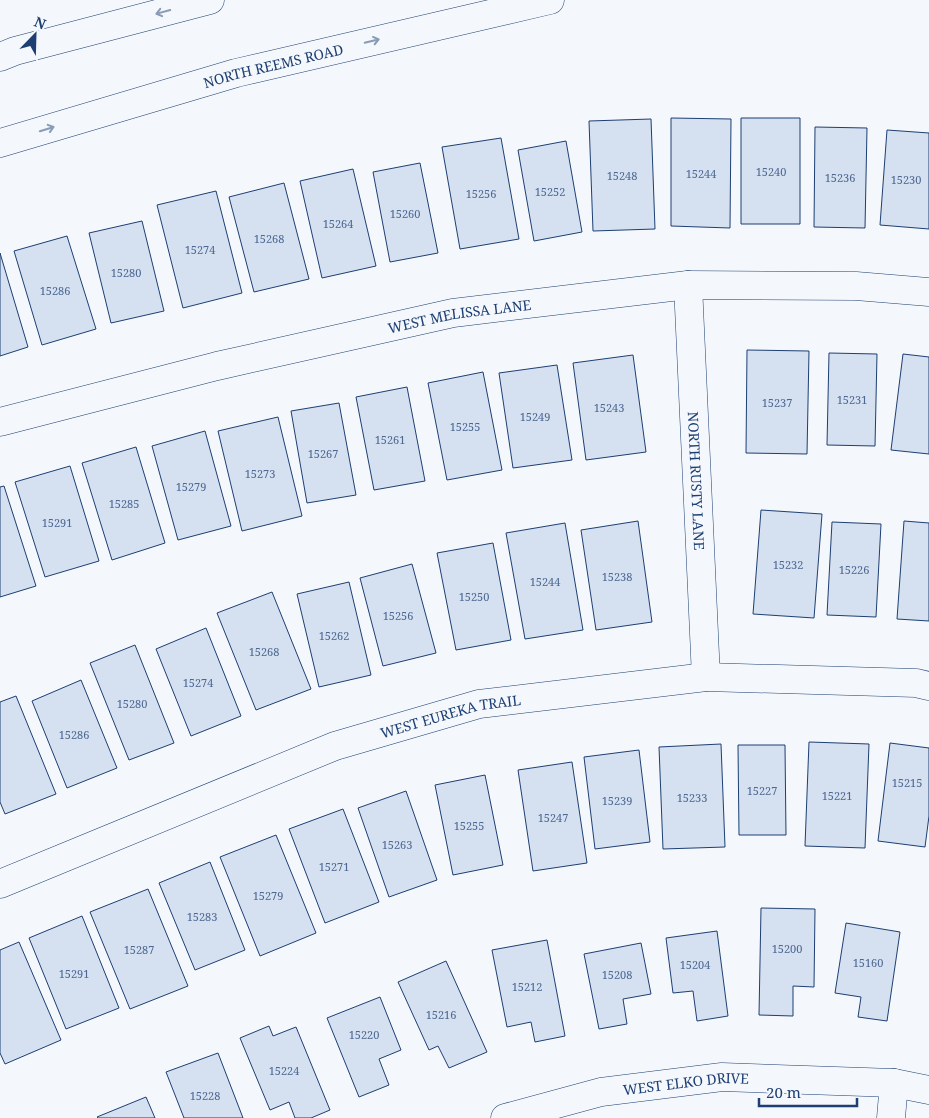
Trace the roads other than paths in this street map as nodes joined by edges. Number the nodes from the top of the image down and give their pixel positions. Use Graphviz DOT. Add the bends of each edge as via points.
graph roads {
  1 [pos="210,0"];
  2 [pos="550,0"];
  3 [pos="0,57"];
  4 [pos="0,143"];
  5 [pos="688,285"];
  6 [pos="929,292"];
  7 [pos="0,422"];
  8 [pos="706,677"];
  9 [pos="929,686"];
  10 [pos="0,884"];
  11 [pos="894,1083"];
  12 [pos="929,1090"];
  13 [pos="505,1118"];
  14 [pos="891,1118"];
  1 -- 3 [label="street, one-way"];
  4 -- 2 [label="street, NORTH REEMS ROAD, one-way" via="236,73"];
  5 -- 6 [label="street, WEST MELISSA LANE" via="856,286"];
  5 -- 7 [label="street, WEST MELISSA LANE" via="453,313 216,366"];
  5 -- 8 [label="street, NORTH RUSTY LANE"];
  8 -- 9 [label="street, WEST EUREKA TRAIL"];
  8 -- 10 [label="street, WEST EUREKA TRAIL" via="470,706 335,746"];
  11 -- 12 [label="street, WEST ELKO DRIVE"];
  11 -- 13 [label="street, WEST ELKO DRIVE" via="722,1077 601,1092"];
  11 -- 14 [label="street"];
}
